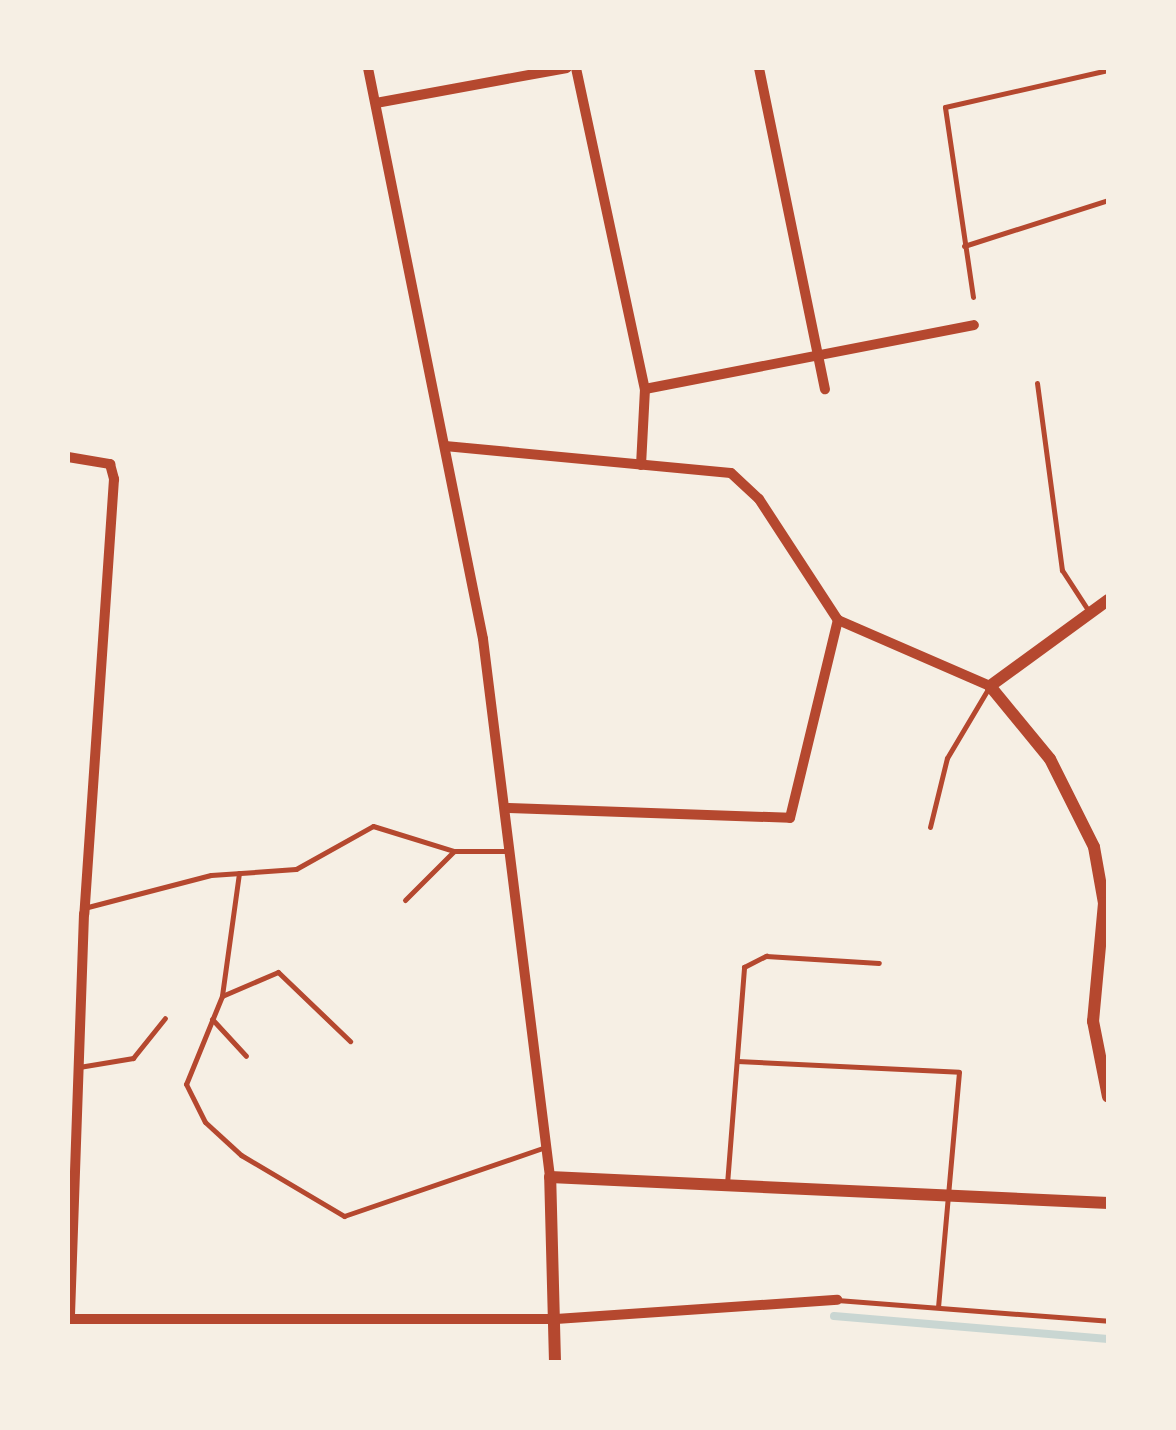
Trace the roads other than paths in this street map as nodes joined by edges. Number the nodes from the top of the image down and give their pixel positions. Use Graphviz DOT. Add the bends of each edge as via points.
graph roads {
  1 [pos="368,68"];
  2 [pos="567,68"];
  3 [pos="576,68"];
  4 [pos="758,68"];
  5 [pos="1108,70"];
  6 [pos="376,103"];
  7 [pos="1108,200"];
  8 [pos="963,246"];
  9 [pos="973,297"];
  10 [pos="974,325"];
  11 [pos="818,354"];
  12 [pos="1037,383"];
  13 [pos="645,389"];
  14 [pos="825,390"];
  15 [pos="446,446"];
  16 [pos="68,457"];
  17 [pos="641,465"];
  18 [pos="1108,600"];
  19 [pos="1088,610"];
  20 [pos="838,620"];
  21 [pos="990,686"];
  22 [pos="509,808"];
  23 [pos="930,827"];
  24 [pos="454,851"];
  25 [pos="510,851"];
  26 [pos="239,873"];
  27 [pos="406,900"];
  28 [pos="84,908"];
  29 [pos="879,963"];
  30 [pos="222,996"];
  31 [pos="165,1018"];
  32 [pos="212,1019"];
  33 [pos="350,1040"];
  34 [pos="246,1056"];
  35 [pos="737,1061"];
  36 [pos="78,1068"];
  37 [pos="1108,1097"];
  38 [pos="546,1147"];
  39 [pos="550,1177"];
  40 [pos="726,1185"];
  41 [pos="948,1196"];
  42 [pos="1108,1203"];
  43 [pos="837,1300"];
  44 [pos="938,1307"];
  45 [pos="69,1319"];
  46 [pos="556,1319"];
  47 [pos="1108,1321"];
  48 [pos="554,1362"];
  1 -- 6 [label="street"];
  2 -- 6 [label="street"];
  3 -- 13 [label="street"];
  4 -- 11 [label="street"];
  5 -- 8 [label="lane" via="945,106"];
  6 -- 15 [label="street"];
  7 -- 8 [label="lane"];
  8 -- 9 [label="lane"];
  10 -- 11 [label="street"];
  11 -- 13 [label="street"];
  11 -- 14 [label="street"];
  12 -- 19 [label="lane" via="1062,570"];
  13 -- 17 [label="street"];
  15 -- 17 [label="street" via="563,450"];
  15 -- 22 [label="street"];
  16 -- 28 [label="street" via="110,464"];
  17 -- 20 [label="street" via="731,473 760,499"];
  18 -- 19 [label="street"];
  19 -- 21 [label="street"];
  20 -- 21 [label="street"];
  20 -- 22 [label="street" via="790,818"];
  21 -- 23 [label="lane" via="947,758"];
  21 -- 37 [label="street" via="1050,759 1094,846 1104,903 1093,1021"];
  22 -- 25 [label="street"];
  24 -- 25 [label="lane"];
  24 -- 26 [label="lane" via="373,826 296,869"];
  24 -- 27 [label="lane"];
  25 -- 38 [label="street"];
  26 -- 28 [label="lane"];
  26 -- 30 [label="lane"];
  28 -- 36 [label="street"];
  29 -- 35 [label="lane" via="752,958 744,967"];
  30 -- 32 [label="lane"];
  30 -- 33 [label="lane" via="278,972"];
  31 -- 36 [label="lane" via="133,1058"];
  32 -- 34 [label="lane"];
  32 -- 38 [label="lane" via="186,1084 205,1122 241,1156 344,1216"];
  35 -- 40 [label="lane"];
  35 -- 41 [label="lane" via="959,1072"];
  36 -- 45 [label="street"];
  38 -- 39 [label="street"];
  39 -- 40 [label="street"];
  39 -- 46 [label="street"];
  40 -- 41 [label="street"];
  41 -- 42 [label="street"];
  41 -- 44 [label="lane"];
  43 -- 44 [label="lane"];
  43 -- 46 [label="street"];
  44 -- 47 [label="lane"];
  45 -- 46 [label="street"];
  46 -- 48 [label="street"];
}
